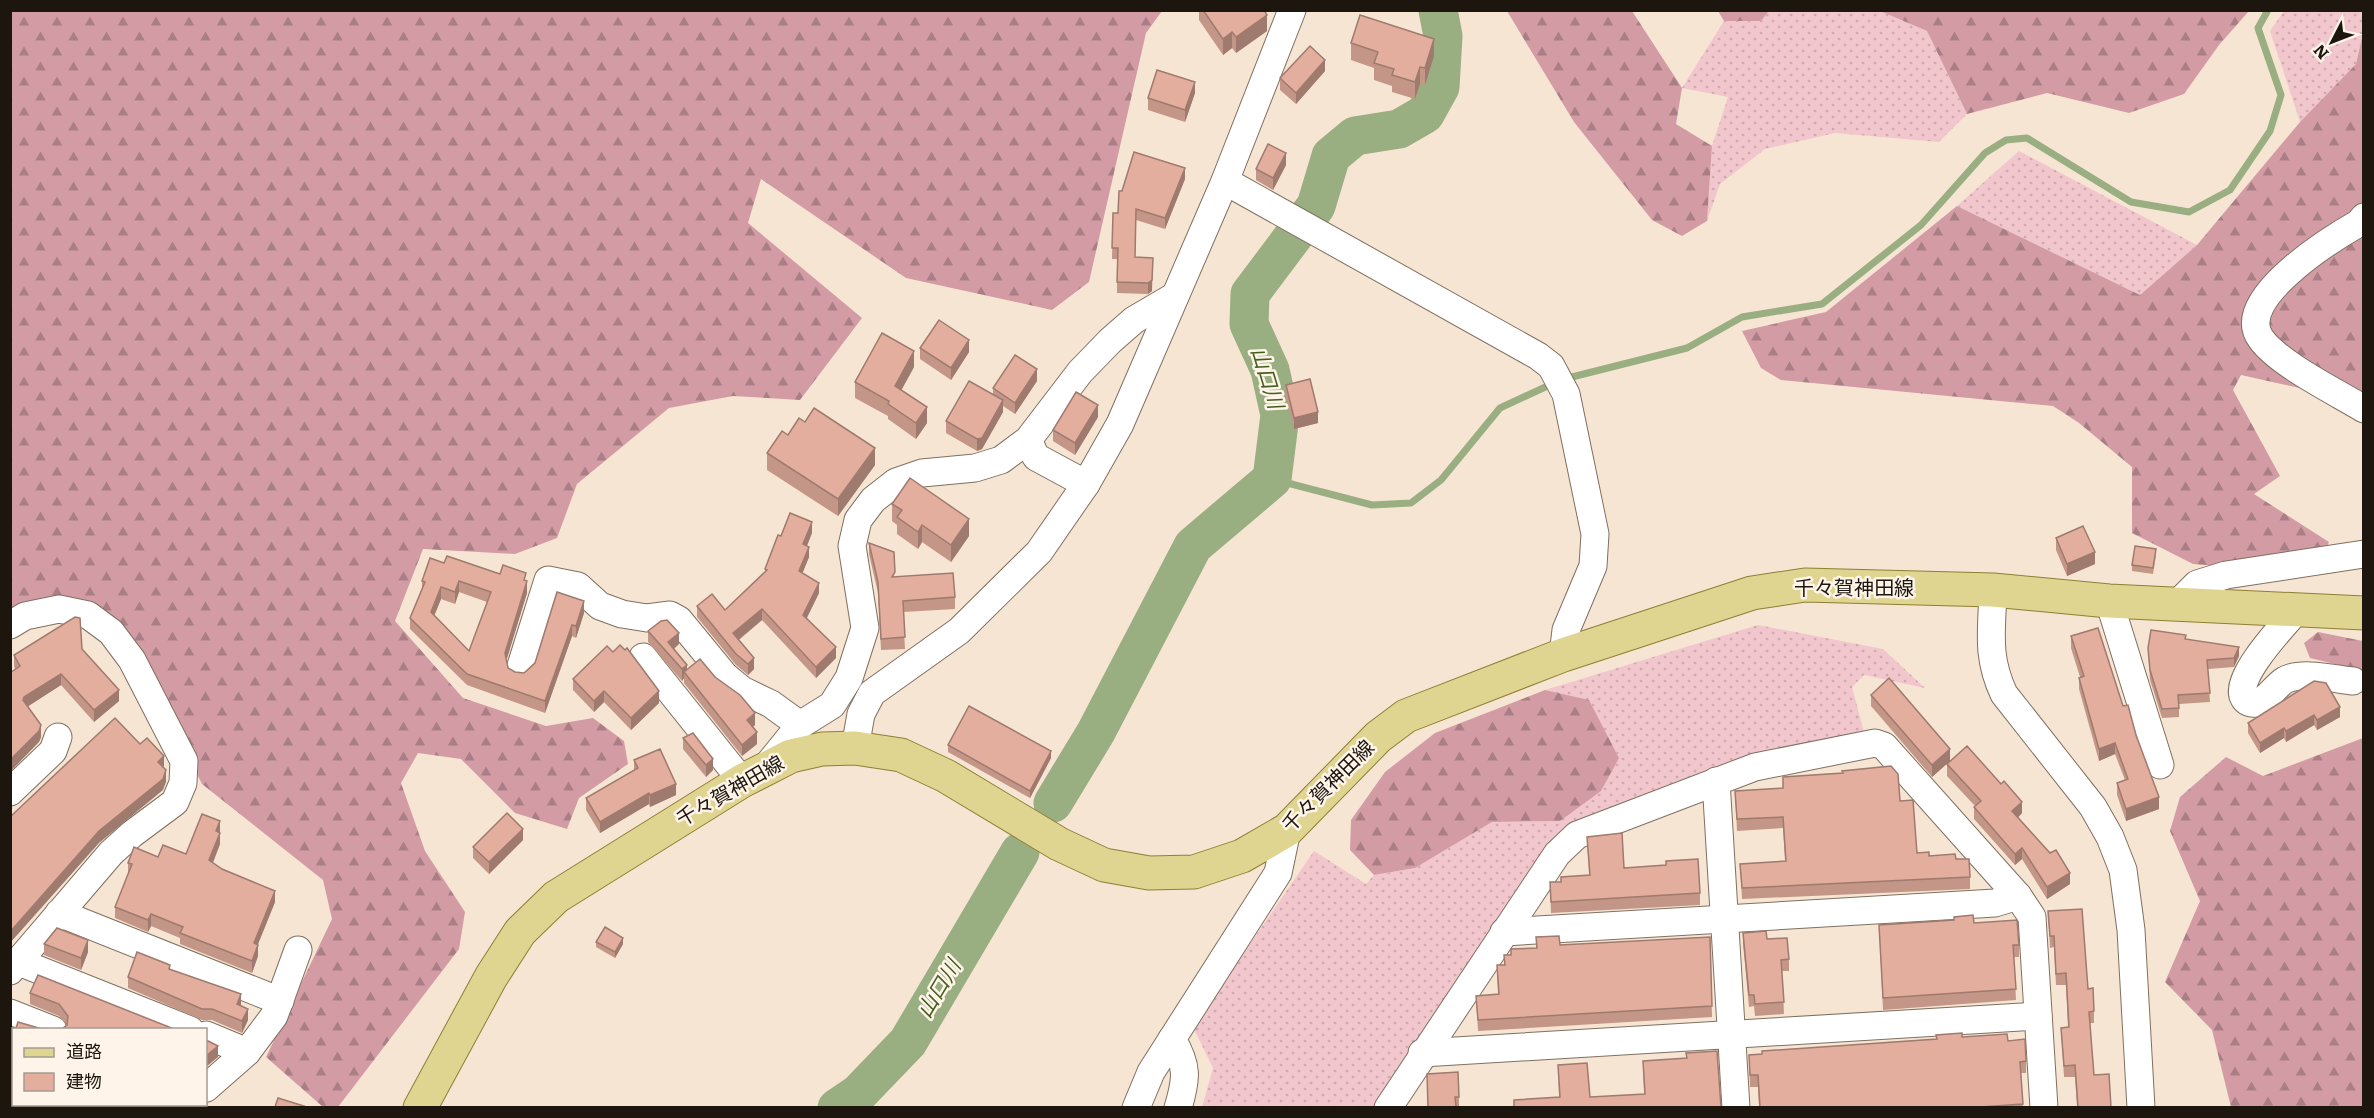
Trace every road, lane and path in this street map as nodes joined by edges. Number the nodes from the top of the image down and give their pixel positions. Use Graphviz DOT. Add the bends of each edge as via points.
graph roads {
  1 [pos="1292,10"];
  2 [pos="1225,181"];
  3 [pos="2364,217"];
  4 [pos="1175,296"];
  5 [pos="2364,409"];
  6 [pos="1028,440"];
  7 [pos="1086,484"];
  8 [pos="2364,554"];
  9 [pos="1993,590"];
  10 [pos="2109,602"];
  11 [pos="2178,603"];
  12 [pos="2297,610"];
  13 [pos="2364,613"];
  14 [pos="10,625"];
  15 [pos="1563,655"];
  16 [pos="643,657"];
  17 [pos="520,669"];
  18 [pos="2354,681"];
  19 [pos="872,693"];
  20 [pos="832,705"];
  21 [pos="800,725"];
  22 [pos="58,737"];
  23 [pos="855,748"];
  24 [pos="2160,765"];
  25 [pos="754,774"];
  26 [pos="1716,781"];
  27 [pos="10,792"];
  28 [pos="1287,830"];
  29 [pos="2018,896"];
  30 [pos="59,913"];
  31 [pos="1725,920"];
  32 [pos="1504,932"];
  33 [pos="298,950"];
  34 [pos="15,967"];
  35 [pos="280,1001"];
  36 [pos="10,1013"];
  37 [pos="2038,1016"];
  38 [pos="50,1028"];
  39 [pos="187,1028"];
  40 [pos="1731,1034"];
  41 [pos="207,1035"];
  42 [pos="1172,1039"];
  43 [pos="247,1052"];
  44 [pos="1422,1053"];
  45 [pos="207,1087"];
  46 [pos="420,1107"];
  47 [pos="1136,1107"];
  48 [pos="1178,1107"];
  49 [pos="1388,1107"];
  50 [pos="1736,1107"];
  51 [pos="2044,1107"];
  52 [pos="2141,1107"];
  1 -- 2 [label="street"];
  2 -- 4 [label="street"];
  2 -- 15 [label="street" via="1551,366 1566,394 1595,534 1593,566 1566,630"];
  3 -- 5 [label="street" via="2317,247 2272,289 2257,312 2254,326 2261,340 2285,361"];
  4 -- 6 [label="street" via="1134,320 1110,341 1080,372"];
  4 -- 7 [label="street" via="1120,424"];
  6 -- 7 [label="street" via="1036,457"];
  6 -- 20 [label="street" via="1001,460 975,468 922,472 896,482 873,500 858,520 852,546 865,628 849,678"];
  7 -- 19 [label="street" via="1039,552 960,631"];
  8 -- 11 [label="street" via="2226,575 2197,584"];
  9 -- 10 [label="main road, 千々賀神田線"];
  9 -- 15 [label="main road, 千々賀神田線" via="1805,585 1784,588 1752,593"];
  9 -- 52 [label="street" via="1991,658 2004,694 2093,807 2123,870 2131,930"];
  10 -- 11 [label="main road, 千々賀神田線"];
  10 -- 24 [label="street"];
  11 -- 12 [label="main road, 千々賀神田線"];
  12 -- 13 [label="main road, 千々賀神田線"];
  12 -- 18 [label="street" via="2259,654 2243,686 2246,701 2261,701 2283,681 2294,677"];
  14 -- 30 [label="street" via="25,616 59,609 88,615 111,632 132,660 184,761 183,783 175,802 111,853"];
  15 -- 28 [label="main road, 千々賀神田線" via="1406,716 1378,737"];
  16 -- 25 [label="street"];
  17 -- 21 [label="street" via="548,580 578,586 600,606 622,614 647,618 670,615 679,620 725,676"];
  19 -- 20 [label="street"];
  19 -- 23 [label="street" via="861,714"];
  20 -- 21 [label="street"];
  21 -- 25 [label="street"];
  22 -- 27 [label="street" via="53,751"];
  23 -- 25 [label="main road, 千々賀神田線" via="802,754"];
  23 -- 28 [label="main road, 千々賀神田線" via="901,755 946,776 1059,844 1104,865 1149,873 1194,872 1242,856"];
  25 -- 46 [label="main road, 千々賀神田線" via="572,886 520,932"];
  26 -- 29 [label="street" via="1755,767 1875,743 1884,746"];
  26 -- 31 [label="street"];
  26 -- 32 [label="street" via="1577,835 1557,854"];
  28 -- 42 [label="street" via="1278,873"];
  29 -- 31 [label="street" via="1995,903"];
  29 -- 37 [label="street" via="2031,917"];
  30 -- 34 [label="street"];
  30 -- 35 [label="street"];
  31 -- 32 [label="street"];
  31 -- 40 [label="street"];
  32 -- 44 [label="street"];
  33 -- 35 [label="street"];
  34 -- 39 [label="street"];
  35 -- 43 [label="street" via="274,1016"];
  36 -- 38 [label="street"];
  37 -- 40 [label="street"];
  37 -- 51 [label="street"];
  40 -- 44 [label="street"];
  40 -- 50 [label="street"];
  41 -- 43 [label="street"];
  42 -- 47 [label="street" via="1151,1072"];
  42 -- 48 [label="street" via="1184,1060 1184,1088"];
  43 -- 45 [label="street"];
  44 -- 49 [label="street"];
}
